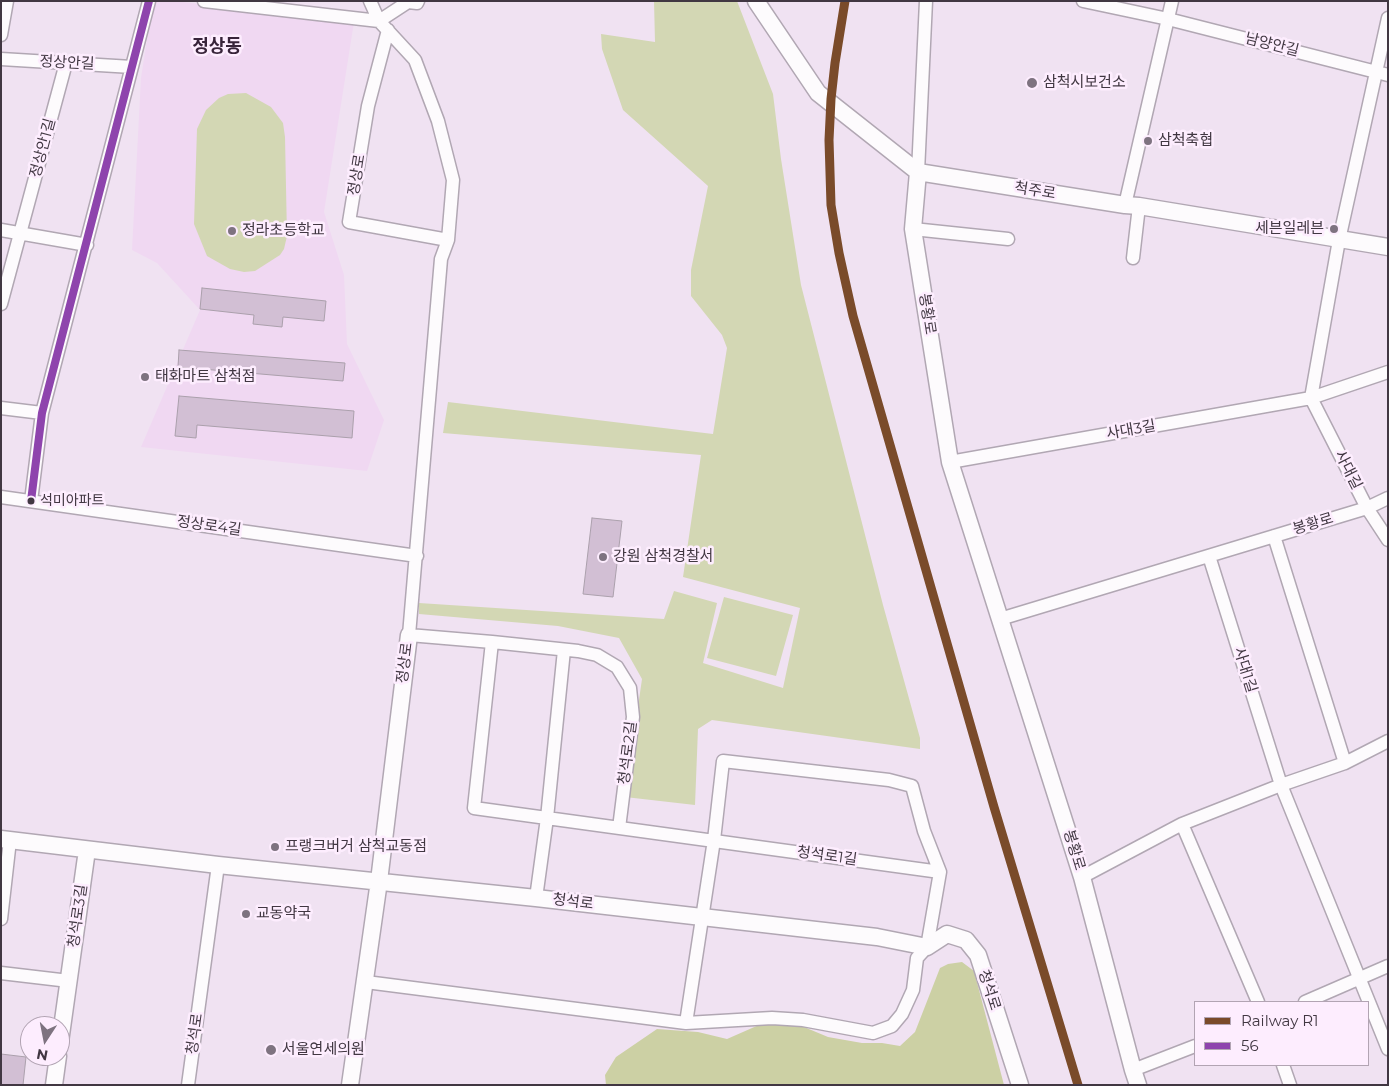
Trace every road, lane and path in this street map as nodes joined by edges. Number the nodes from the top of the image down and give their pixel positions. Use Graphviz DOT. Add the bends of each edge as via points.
graph roads {
  1 [pos="7,1"];
  2 [pos="149,1"];
  3 [pos="204,1"];
  4 [pos="370,1"];
  5 [pos="418,1"];
  6 [pos="756,1"];
  7 [pos="926,1"];
  8 [pos="1083,1"];
  9 [pos="1172,1"];
  10 [pos="228,3"];
  11 [pos="1388,18"];
  12 [pos="1168,19"];
  13 [pos="379,21"];
  14 [pos="388,30"];
  15 [pos="1,35"];
  16 [pos="1,59"];
  17 [pos="66,63"];
  18 [pos="132,67"];
  19 [pos="1382,73"];
  20 [pos="918,172"];
  21 [pos="1132,206"];
  22 [pos="913,229"];
  23 [pos="1,230"];
  24 [pos="20,234"];
  25 [pos="1008,239"];
  26 [pos="448,240"];
  27 [pos="1339,240"];
  28 [pos="86,245"];
  29 [pos="1388,247"];
  30 [pos="1133,258"];
  31 [pos="1,304"];
  32 [pos="1388,372"];
  33 [pos="1311,398"];
  34 [pos="1,408"];
  35 [pos="42,412"];
  36 [pos="950,462"];
  37 [pos="1,497"];
  38 [pos="1388,498"];
  39 [pos="31,501"];
  40 [pos="1367,508"];
  41 [pos="1274,536"];
  42 [pos="1388,540"];
  43 [pos="416,556"];
  44 [pos="1209,556"];
  45 [pos="1000,619"];
  46 [pos="408,635"];
  47 [pos="492,642"];
  48 [pos="564,650"];
  49 [pos="1388,741"];
  50 [pos="1345,763"];
  51 [pos="1281,785"];
  52 [pos="547,818"];
  53 [pos="1182,824"];
  54 [pos="619,828"];
  55 [pos="6,839"];
  56 [pos="714,840"];
  57 [pos="87,850"];
  58 [pos="218,865"];
  59 [pos="940,872"];
  60 [pos="1082,877"];
  61 [pos="379,881"];
  62 [pos="536,898"];
  63 [pos="702,917"];
  64 [pos="1,919"];
  65 [pos="927,947"];
  66 [pos="1388,966"];
  67 [pos="1,973"];
  68 [pos="1359,979"];
  69 [pos="69,981"];
  70 [pos="366,982"];
  71 [pos="1258,1001"];
  72 [pos="1307,1001"];
  73 [pos="1368,1001"];
  74 [pos="1369,1003"];
  75 [pos="64,1016"];
  76 [pos="686,1023"];
  77 [pos="1194,1047"];
  78 [pos="1388,1049"];
  79 [pos="57,1066"];
  80 [pos="1282,1066"];
  81 [pos="1136,1077"];
  82 [pos="54,1085"];
  83 [pos="188,1085"];
  84 [pos="350,1085"];
  85 [pos="1020,1085"];
  86 [pos="1290,1085"];
  1 -- 15 [label="street"];
  2 -- 18 [label="street"];
  3 -- 10 [label="street"];
  4 -- 13 [label="street, 정상로"];
  5 -- 13 [label="street" via="417,4 408,2"];
  6 -- 20 [label="street, 척주로" via="818,93"];
  7 -- 20 [label="street, 봉황로"];
  8 -- 12 [label="street, 남양안길"];
  9 -- 12 [label="street"];
  10 -- 13 [label="street"];
  11 -- 19 [label="street"];
  12 -- 19 [label="street, 남양안길"];
  12 -- 21 [label="street"];
  13 -- 14 [label="street, 정상로"];
  14 -- 26 [label="street, 정상로" via="415,60 438,121 453,180"];
  14 -- 26 [label="street, 정상로" via="368,106 349,222"];
  16 -- 17 [label="street, 정상안길"];
  17 -- 18 [label="street, 정상안길"];
  17 -- 24 [label="street, 정상안1길"];
  18 -- 28 [label="street"];
  19 -- 27 [label="street"];
  20 -- 21 [label="street, 척주로"];
  20 -- 22 [label="street, 봉황로"];
  21 -- 27 [label="street, 척주로"];
  21 -- 30 [label="street"];
  22 -- 25 [label="street"];
  22 -- 36 [label="street, 봉황로"];
  23 -- 24 [label="street"];
  24 -- 28 [label="street"];
  24 -- 31 [label="street, 정상안1길"];
  26 -- 43 [label="street, 정상로" via="441,259"];
  27 -- 29 [label="street, 척주로"];
  27 -- 33 [label="street"];
  28 -- 35 [label="street"];
  32 -- 33 [label="street"];
  33 -- 36 [label="street, 사대3길"];
  33 -- 40 [label="street, 사대길"];
  34 -- 35 [label="street"];
  35 -- 39 [label="street"];
  36 -- 45 [label="street, 봉황로"];
  37 -- 39 [label="street, 정상로4길"];
  38 -- 40 [label="street, 봉황로"];
  39 -- 43 [label="street, 정상로4길"];
  40 -- 41 [label="street, 봉황로"];
  40 -- 42 [label="street, 사대길"];
  41 -- 44 [label="street, 봉황로"];
  41 -- 50 [label="street"];
  43 -- 46 [label="street, 정상로"];
  44 -- 45 [label="street, 봉황로"];
  44 -- 51 [label="street, 사대1길"];
  45 -- 60 [label="street, 봉황로"];
  46 -- 47 [label="street, 청석로2길"];
  46 -- 61 [label="street, 정상로"];
  47 -- 48 [label="street, 청석로2길"];
  47 -- 52 [label="street" via="474,808"];
  48 -- 52 [label="street"];
  48 -- 54 [label="street, 청석로2길" via="597,655 617,667 630,688 633,717"];
  49 -- 50 [label="street"];
  50 -- 51 [label="street"];
  51 -- 53 [label="street"];
  51 -- 68 [label="street, 사대1길"];
  52 -- 54 [label="street"];
  52 -- 62 [label="street"];
  53 -- 60 [label="street"];
  53 -- 71 [label="street"];
  54 -- 56 [label="street, 청석로1길"];
  55 -- 57 [label="street, 청석로"];
  55 -- 64 [label="street, 청석로"];
  56 -- 59 [label="street, 청석로1길"];
  56 -- 59 [label="street" via="723,761 889,780 912,786 924,831"];
  56 -- 63 [label="street"];
  57 -- 58 [label="street, 청석로"];
  57 -- 69 [label="street, 청석로3길"];
  58 -- 61 [label="street, 청석로"];
  58 -- 83 [label="street, 청석로"];
  59 -- 65 [label="street"];
  60 -- 81 [label="street, 봉황로"];
  61 -- 62 [label="street, 청석로"];
  61 -- 70 [label="street, 정상로"];
  62 -- 63 [label="street, 청석로"];
  63 -- 65 [label="street, 청석로" via="877,937"];
  63 -- 76 [label="street"];
  65 -- 76 [label="street" via="917,958 913,990 902,1014 892,1026 873,1033 803,1020 772,1018"];
  65 -- 85 [label="street, 청석로" via="947,934 966,940 978,955"];
  66 -- 68 [label="street"];
  67 -- 69 [label="street"];
  68 -- 72 [label="street"];
  68 -- 73 [label="street, 사대1길"];
  69 -- 75 [label="street, 청석로3길"];
  70 -- 76 [label="street"];
  70 -- 84 [label="street, 정상로"];
  74 -- 78 [label="street, 사대1길"];
  77 -- 81 [label="street"];
  79 -- 82 [label="street"];
  80 -- 86 [label="street"];
}
